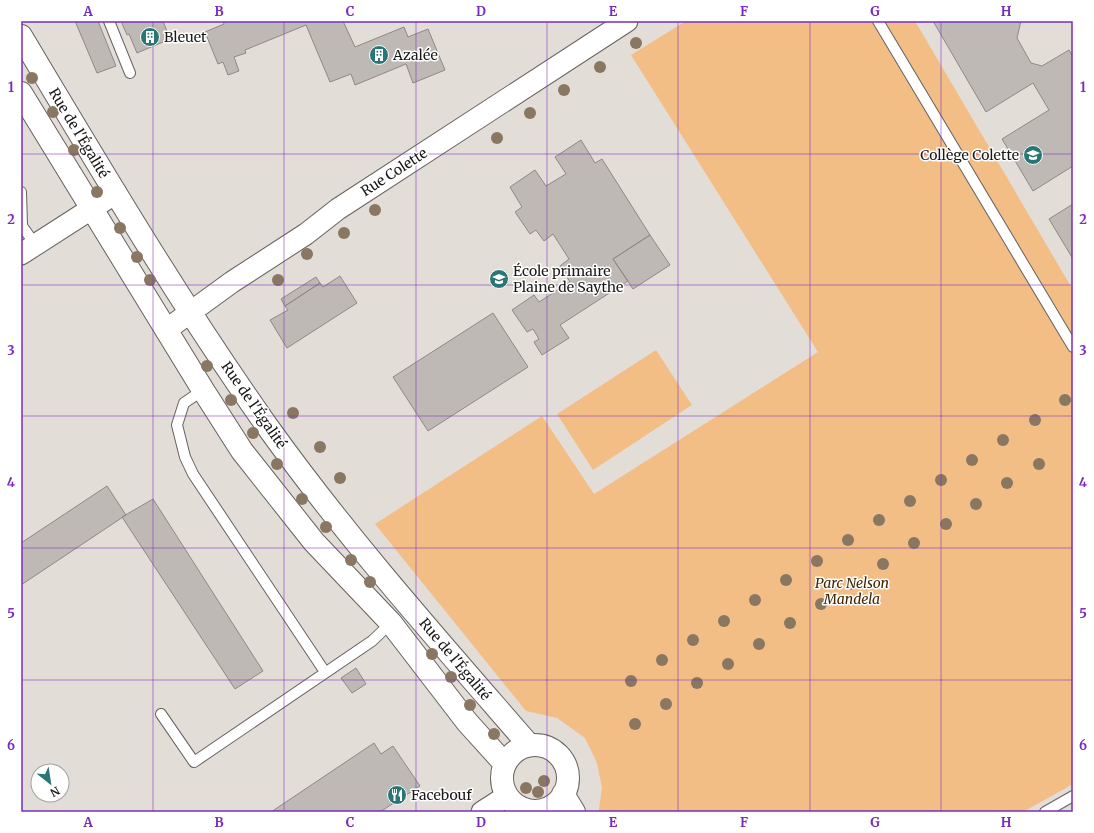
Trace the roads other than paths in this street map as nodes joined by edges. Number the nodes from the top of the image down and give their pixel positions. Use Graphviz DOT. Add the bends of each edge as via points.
graph roads {
  1 [pos="109,21"];
  2 [pos="626,21"];
  3 [pos="878,21"];
  4 [pos="21,36"];
  5 [pos="130,73"];
  6 [pos="21,93"];
  7 [pos="21,192"];
  8 [pos="116,193"];
  9 [pos="92,208"];
  10 [pos="28,249"];
  11 [pos="190,313"];
  12 [pos="166,330"];
  13 [pos="1073,347"];
  14 [pos="203,390"];
  15 [pos="391,623"];
  16 [pos="325,672"];
  17 [pos="161,714"];
  18 [pos="528,745"];
  19 [pos="505,764"];
  20 [pos="507,796"];
  21 [pos="1073,796"];
  22 [pos="569,803"];
  23 [pos="539,811"];
  24 [pos="482,812"];
  25 [pos="1046,812"];
  1 -- 5 [label="lane"];
  2 -- 11 [label="street, Rue Colette" via="338,208 306,234"];
  3 -- 13 [label="lane"];
  4 -- 8 [label="street, Rue de l'Égalité"];
  6 -- 9 [label="street, Rue de l'Égalité"];
  7 -- 10 [label="lane" via="22,226"];
  8 -- 9 [label="street"];
  8 -- 11 [label="street, Rue de l'Égalité"];
  9 -- 10 [label="street"];
  9 -- 12 [label="street, Rue de l'Égalité"];
  11 -- 12 [label="street, Rue Colette"];
  11 -- 18 [label="street, Rue de l'Égalité" via="268,426 341,524"];
  12 -- 14 [label="street, Rue de l'Égalité"];
  14 -- 15 [label="street, Rue de l'Égalité" via="242,451 314,542"];
  14 -- 16 [label="lane" via="184,403 177,425 185,457 193,474"];
  15 -- 16 [label="lane" via="372,641"];
  15 -- 19 [label="street, Rue de l'Égalité" via="467,722"];
  16 -- 17 [label="lane" via="194,762"];
  18 -- 19 [label="street" via="515,752"];
  18 -- 22 [label="street" via="550,748 558,754 564,763"];
  19 -- 20 [label="street" via="502,780"];
  20 -- 23 [label="street" via="521,808"];
  20 -- 24 [label="street"];
  21 -- 25 [label="lane"];
  22 -- 23 [label="street" via="557,802"];
}
